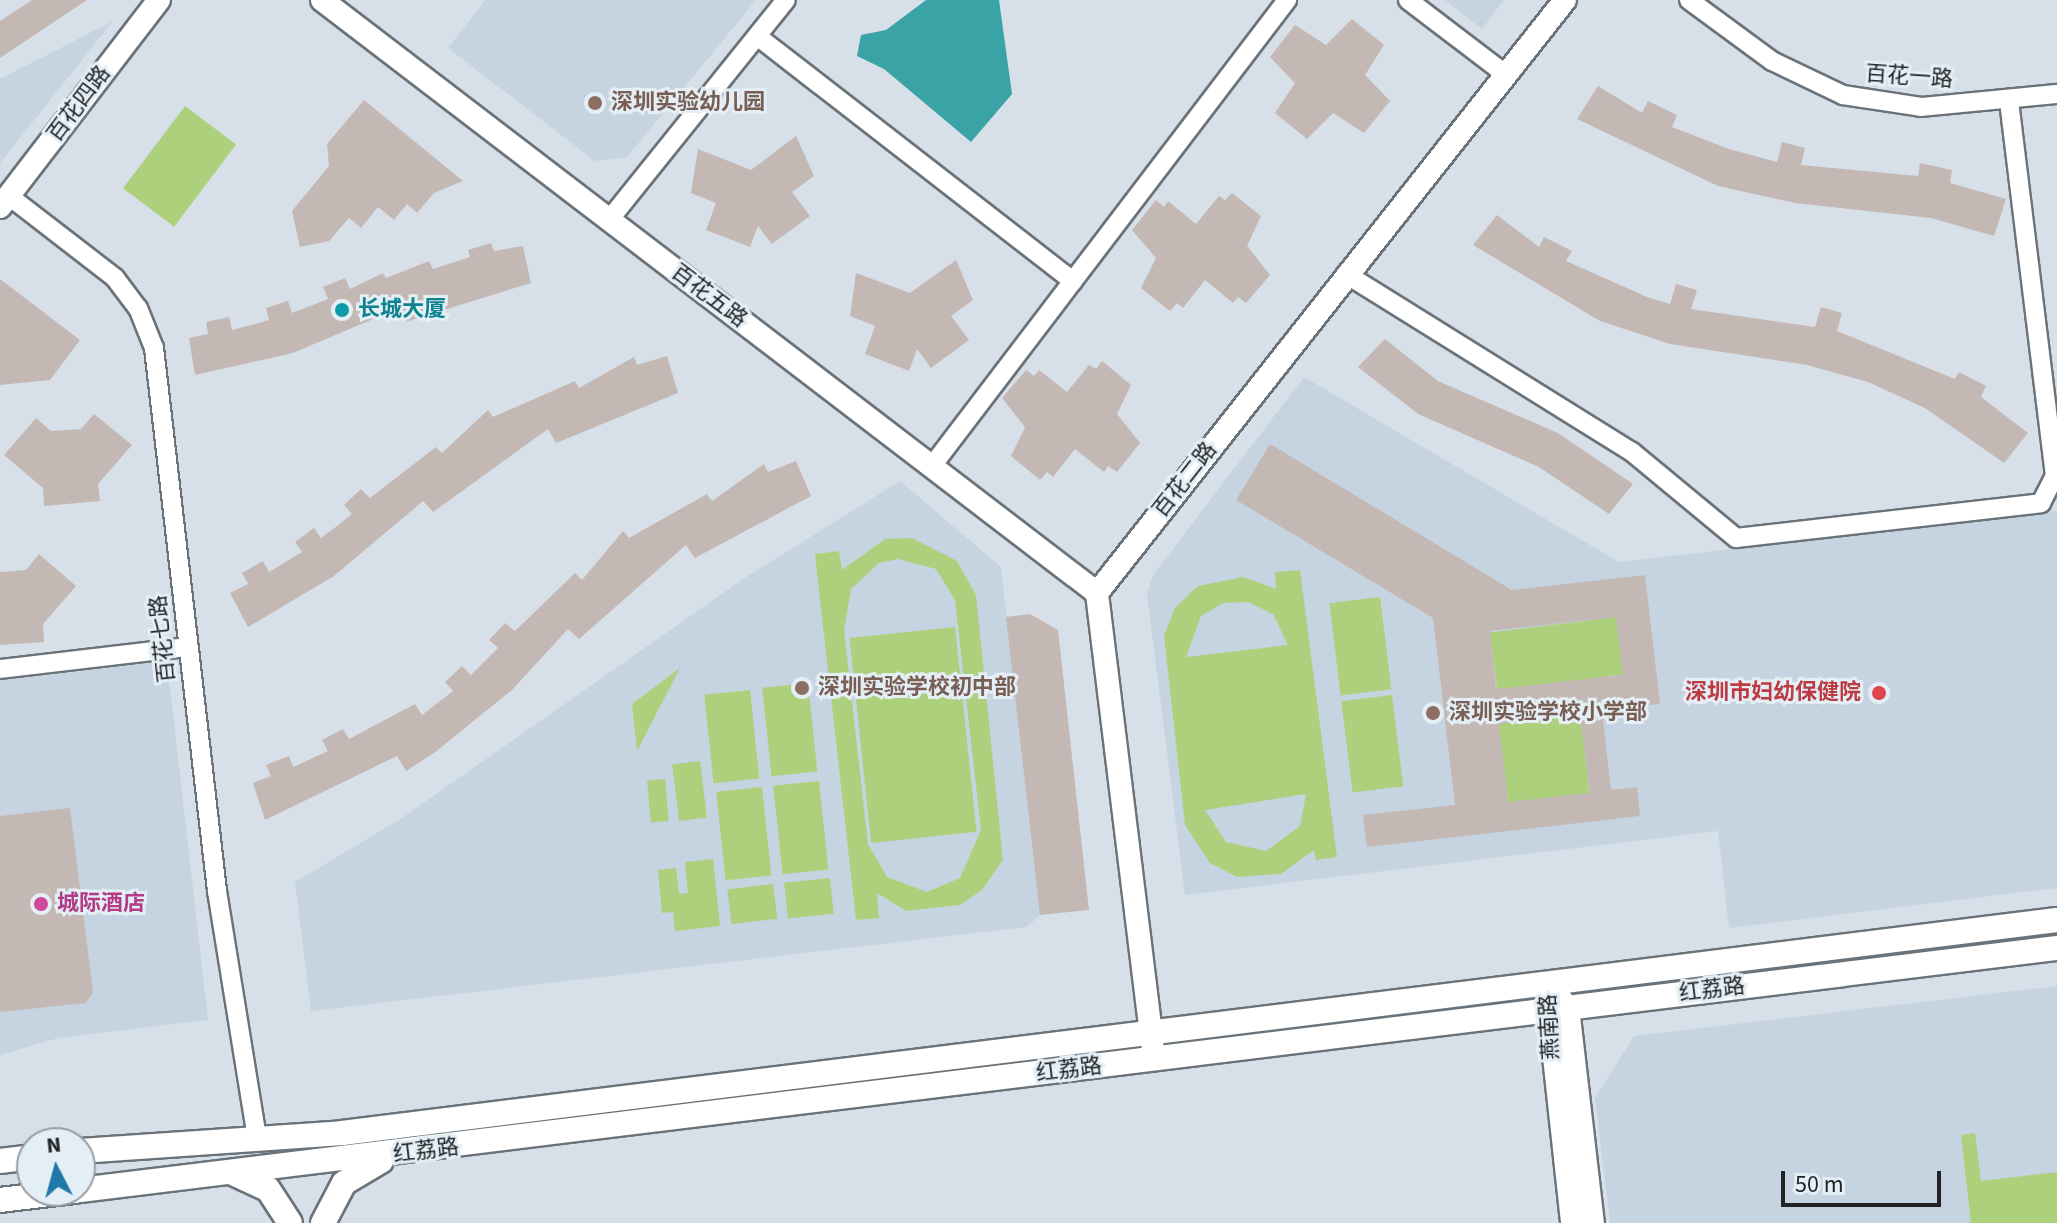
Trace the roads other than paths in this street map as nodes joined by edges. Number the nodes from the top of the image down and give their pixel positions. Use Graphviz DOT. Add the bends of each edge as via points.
graph roads {
  1 [pos="159,0"];
  2 [pos="322,0"];
  3 [pos="786,0"];
  4 [pos="1287,0"];
  5 [pos="1408,0"];
  6 [pos="1565,0"];
  7 [pos="1689,0"];
  8 [pos="757,36"];
  9 [pos="1505,74"];
  10 [pos="2057,94"];
  11 [pos="2009,99"];
  12 [pos="4,201"];
  13 [pos="609,220"];
  14 [pos="1346,274"];
  15 [pos="1073,281"];
  16 [pos="932,466"];
  17 [pos="1097,593"];
  18 [pos="188,647"];
  19 [pos="0,669"];
  20 [pos="2057,920"];
  21 [pos="2057,948"];
  22 [pos="1548,983"];
  23 [pos="1556,1010"];
  24 [pos="1151,1033"];
  25 [pos="1154,1059"];
  26 [pos="257,1138"];
  27 [pos="96,1150"];
  28 [pos="403,1154"];
  29 [pos="226,1173"];
  30 [pos="96,1189"];
  31 [pos="290,1223"];
  32 [pos="323,1223"];
  33 [pos="1572,1223"];
  34 [pos="1593,1223"];
  1 -- 12 [label="street, 百花四路"];
  2 -- 13 [label="street, 百花五路"];
  3 -- 8 [label="street"];
  4 -- 15 [label="street"];
  5 -- 9 [label="street"];
  6 -- 9 [label="street, 百花二路"];
  7 -- 11 [label="street, 百花一路" via="1772,61 1843,95 1921,107"];
  8 -- 13 [label="street"];
  8 -- 15 [label="street"];
  9 -- 14 [label="street, 百花二路"];
  10 -- 11 [label="street, 百花一路"];
  11 -- 14 [label="street" via="2055,476 2041,503 1736,538 1632,452"];
  12 -- 18 [label="street, 百花七路" via="115,278 147,327"];
  13 -- 16 [label="street, 百花五路"];
  14 -- 17 [label="street, 百花二路"];
  15 -- 16 [label="street"];
  16 -- 17 [label="street, 百花五路"];
  17 -- 24 [label="street"];
  18 -- 19 [label="street"];
  18 -- 26 [label="street, 百花七路"];
  20 -- 22 [label="main road, 红荔路"];
  21 -- 23 [label="main road, 红荔路"];
  22 -- 23 [label="street, 燕南路"];
  22 -- 24 [label="main road, 红荔路"];
  23 -- 25 [label="main road, 红荔路"];
  23 -- 33 [label="street, 燕南路"];
  23 -- 34 [label="street, 燕南路"];
  24 -- 25 [label="street"];
  24 -- 26 [label="main road, 红荔路"];
  25 -- 28 [label="main road, 红荔路"];
  26 -- 27 [label="main road, 红荔路"];
  28 -- 29 [label="main road, 红荔路"];
  28 -- 32 [label="main road" via="344,1183"];
  29 -- 30 [label="main road, 红荔路"];
  29 -- 31 [label="main road" via="268,1189"];
}
